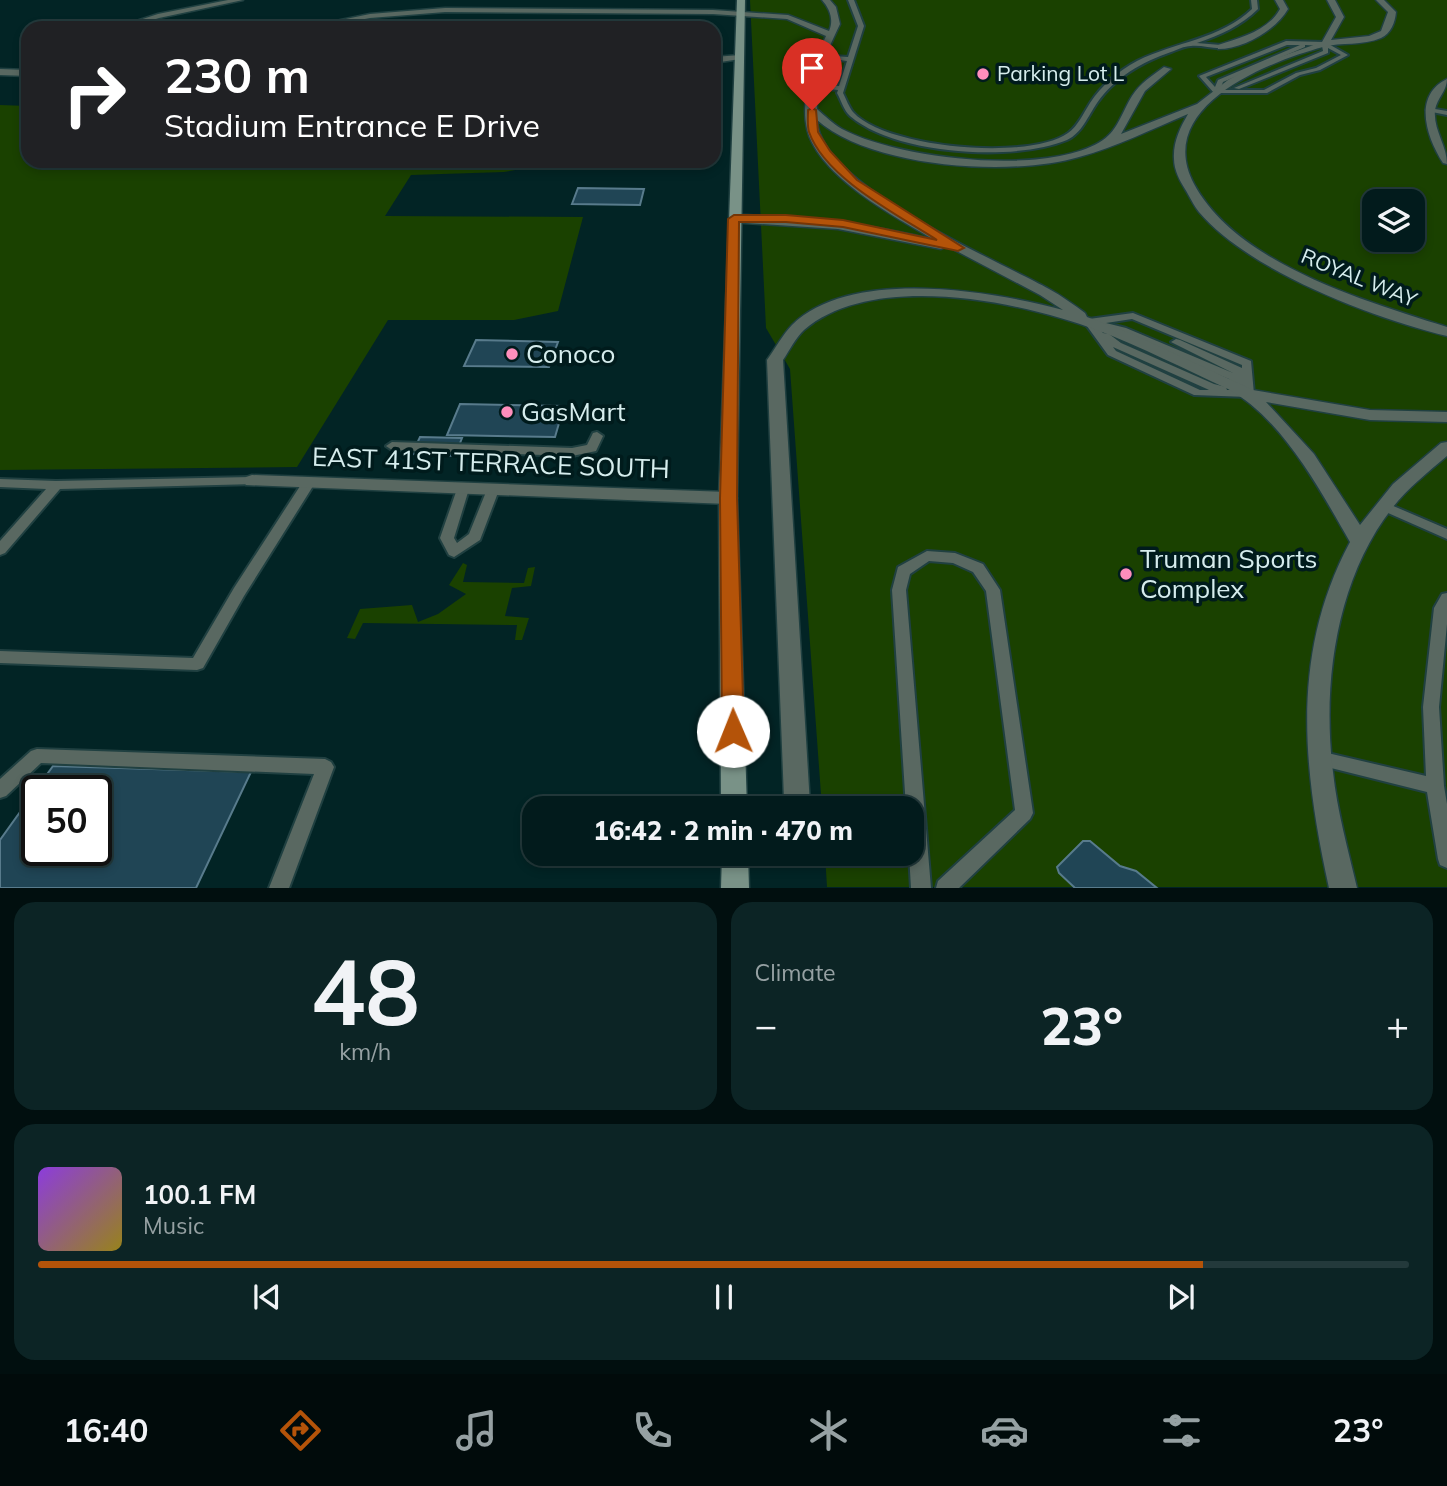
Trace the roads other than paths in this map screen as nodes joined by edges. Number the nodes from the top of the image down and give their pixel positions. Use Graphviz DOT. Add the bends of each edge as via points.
graph roads {
  1 [pos="239,0"];
  2 [pos="636,0"];
  3 [pos="741,0"];
  4 [pos="826,0"];
  5 [pos="851,0"];
  6 [pos="1254,0"];
  7 [pos="1279,0"];
  8 [pos="1331,0"];
  9 [pos="1380,0"];
  10 [pos="632,11"];
  11 [pos="739,12"];
  12 [pos="142,21"];
  13 [pos="343,21"];
  14 [pos="626,21"];
  15 [pos="831,35"];
  16 [pos="1187,43"];
  17 [pos="1325,44"];
  18 [pos="1221,47"];
  19 [pos="737,57"];
  20 [pos="820,57"];
  21 [pos="721,59"];
  22 [pos="850,59"];
  23 [pos="1142,61"];
  24 [pos="1167,69"];
  25 [pos="0,72"];
  26 [pos="21,72"];
  27 [pos="1447,82"];
  28 [pos="813,86"];
  29 [pos="842,88"];
  30 [pos="1216,92"];
  31 [pos="1197,107"];
  32 [pos="812,110"];
  33 [pos="1429,110"];
  34 [pos="1447,113"];
  35 [pos="1105,145"];
  36 [pos="1443,148"];
  37 [pos="1447,161"];
  38 [pos="734,219"];
  39 [pos="958,248"];
  40 [pos="1089,322"];
  41 [pos="1447,332"];
  42 [pos="1248,394"];
  43 [pos="1447,417"];
  44 [pos="597,436"];
  45 [pos="393,446"];
  46 [pos="1447,447"];
  47 [pos="252,481"];
  48 [pos="0,482"];
  49 [pos="309,483"];
  50 [pos="57,485"];
  51 [pos="463,489"];
  52 [pos="493,490"];
  53 [pos="728,498"];
  54 [pos="1384,506"];
  55 [pos="1447,534"];
  56 [pos="1360,542"];
  57 [pos="0,550"];
  58 [pos="1447,598"];
  59 [pos="0,657"];
  60 [pos="1320,758"];
  61 [pos="1435,786"];
  62 [pos="0,790"];
  63 [pos="734,796"];
  64 [pos="797,796"];
  65 [pos="1447,859"];
  66 [pos="735,866"];
  67 [pos="279,887"];
  68 [pos="736,887"];
  69 [pos="921,887"];
  70 [pos="945,887"];
  71 [pos="1343,887"];
  1 -- 12 [label="street"];
  2 -- 10 [label="street"];
  3 -- 11 [label="main road"];
  4 -- 15 [label="street" via="836,24"];
  5 -- 22 [label="lane" via="861,26"];
  6 -- 16 [label="lane" via="1255,9 1242,20"];
  7 -- 18 [label="street" via="1284,9 1281,16"];
  8 -- 17 [label="street" via="1339,17"];
  9 -- 17 [label="street, ROYAL WAY" via="1392,12 1388,27 1379,36"];
  10 -- 11 [label="street"];
  10 -- 13 [label="street" via="445,10"];
  10 -- 14 [label="street"];
  11 -- 15 [label="street" via="788,17"];
  11 -- 19 [label="main road"];
  15 -- 20 [label="street"];
  16 -- 18 [label="lane"];
  16 -- 23 [label="lane"];
  17 -- 30 [label="street, ROYAL WAY" via="1230,82"];
  17 -- 30 [label="lane" via="1286,43 1202,76"];
  17 -- 30 [label="lane" via="1345,55 1265,92"];
  19 -- 21 [label="street"];
  19 -- 38 [label="main road"];
  20 -- 22 [label="lane"];
  20 -- 28 [label="street"];
  22 -- 29 [label="lane"];
  23 -- 24 [label="lane"];
  23 -- 29 [label="lane" via="1105,87 1079,128 1068,136 1010,149 956,149 880,131 849,113 842,103"];
  24 -- 35 [label="street" via="1143,88 1121,129"];
  25 -- 26 [label="street"];
  27 -- 33 [label="street" via="1434,93"];
  28 -- 29 [label="lane"];
  28 -- 32 [label="street"];
  30 -- 31 [label="street, ROYAL WAY"];
  31 -- 35 [label="street"];
  31 -- 41 [label="street, ROYAL WAY" via="1182,132 1178,158 1189,188 1208,216 1254,251 1322,287"];
  32 -- 35 [label="street" via="837,130 872,144 950,161 1040,161"];
  32 -- 39 [label="street" via="813,132 853,182"];
  33 -- 34 [label="lane"];
  33 -- 36 [label="street"];
  36 -- 37 [label="street"];
  38 -- 39 [label="street" via="843,224"];
  38 -- 53 [label="main road"];
  39 -- 40 [label="street" via="1046,293"];
  40 -- 42 [label="street"];
  40 -- 42 [label="lane" via="1133,316 1247,363"];
  40 -- 64 [label="street" via="990,299 922,291 862,298 820,312 783,343 775,360"];
  42 -- 43 [label="street" via="1370,415"];
  42 -- 56 [label="street" via="1308,455"];
  44 -- 45 [label="lane" via="592,448 572,452"];
  46 -- 54 [label="street"];
  47 -- 49 [label="street, EAST 41ST TERRACE SOUTH"];
  47 -- 50 [label="lane"];
  48 -- 50 [label="lane"];
  49 -- 51 [label="street, EAST 41ST TERRACE SOUTH"];
  49 -- 59 [label="lane" via="197,664"];
  50 -- 57 [label="lane"];
  51 -- 52 [label="street, EAST 41ST TERRACE SOUTH"];
  51 -- 52 [label="lane" via="447,538 454,552 475,537"];
  52 -- 53 [label="street, EAST 41ST TERRACE SOUTH"];
  53 -- 63 [label="main road"];
  54 -- 55 [label="lane"];
  54 -- 56 [label="street"];
  56 -- 60 [label="street" via="1342,578 1327,630"];
  58 -- 61 [label="lane" via="1441,608 1431,707"];
  60 -- 61 [label="lane"];
  60 -- 71 [label="street"];
  61 -- 65 [label="lane"];
  62 -- 67 [label="lane" via="37,756 325,767"];
  66 -- 68 [label="main road"];
  69 -- 70 [label="lane" via="899,590 903,571 927,556 956,558 978,568 993,590 1024,813"];
}
